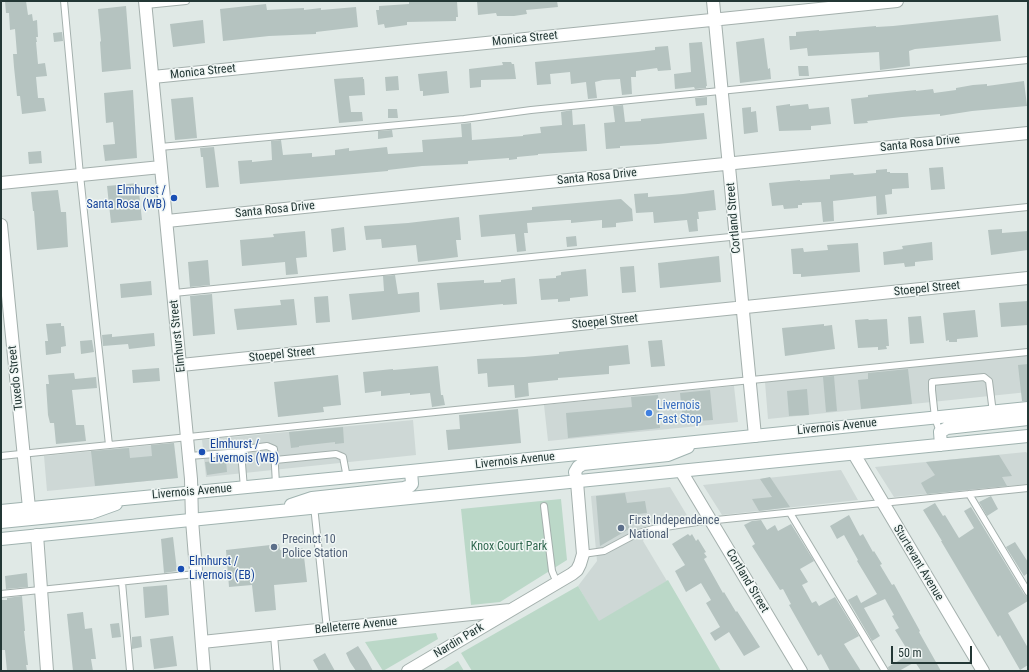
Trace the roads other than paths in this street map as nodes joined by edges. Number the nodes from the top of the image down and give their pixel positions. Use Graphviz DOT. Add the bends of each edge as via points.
graph roads {
  1 [pos="64,1"];
  2 [pos="186,1"];
  3 [pos="713,1"];
  4 [pos="897,1"];
  5 [pos="145,3"];
  6 [pos="714,19"];
  7 [pos="1028,60"];
  8 [pos="153,77"];
  9 [pos="721,91"];
  10 [pos="1028,133"];
  11 [pos="160,147"];
  12 [pos="729,164"];
  13 [pos="162,167"];
  14 [pos="80,175"];
  15 [pos="1,183"];
  16 [pos="1028,207"];
  17 [pos="167,221"];
  18 [pos="1,225"];
  19 [pos="736,236"];
  20 [pos="1028,278"];
  21 [pos="174,293"];
  22 [pos="742,308"];
  23 [pos="1028,352"];
  24 [pos="181,365"];
  25 [pos="749,379"];
  26 [pos="1028,408"];
  27 [pos="993,417"];
  28 [pos="935,418"];
  29 [pos="1028,419"];
  30 [pos="940,432"];
  31 [pos="755,436"];
  32 [pos="1028,436"];
  33 [pos="187,437"];
  34 [pos="701,441"];
  35 [pos="109,445"];
  36 [pos="941,445"];
  37 [pos="240,452"];
  38 [pos="23,453"];
  39 [pos="854,454"];
  40 [pos="1,456"];
  41 [pos="189,456"];
  42 [pos="275,460"];
  43 [pos="411,471"];
  44 [pos="681,471"];
  45 [pos="347,478"];
  46 [pos="577,482"];
  47 [pos="276,484"];
  48 [pos="244,488"];
  49 [pos="1028,488"];
  50 [pos="192,492"];
  51 [pos="969,494"];
  52 [pos="131,498"];
  53 [pos="313,503"];
  54 [pos="882,503"];
  55 [pos="544,506"];
  56 [pos="29,508"];
  57 [pos="1,511"];
  58 [pos="790,513"];
  59 [pos="192,520"];
  60 [pos="711,521"];
  61 [pos="1,522"];
  62 [pos="37,536"];
  63 [pos="1,539"];
  64 [pos="583,554"];
  65 [pos="196,574"];
  66 [pos="122,582"];
  67 [pos="557,583"];
  68 [pos="42,590"];
  69 [pos="1028,592"];
  70 [pos="1,594"];
  71 [pos="510,610"];
  72 [pos="326,629"];
  73 [pos="274,635"];
  74 [pos="202,642"];
  75 [pos="47,671"];
  76 [pos="130,671"];
  77 [pos="204,671"];
  78 [pos="277,671"];
  79 [pos="408,671"];
  80 [pos="801,671"];
  81 [pos="885,671"];
  82 [pos="984,671"];
  1 -- 14 [label="lane"];
  2 -- 5 [label="lane"];
  3 -- 6 [label="street, Cortland Street"];
  4 -- 6 [label="street, Monica Street"];
  5 -- 8 [label="street, Elmhurst Street"];
  6 -- 8 [label="street, Monica Street"];
  6 -- 9 [label="street, Cortland Street"];
  7 -- 9 [label="lane"];
  8 -- 11 [label="street, Elmhurst Street"];
  9 -- 11 [label="lane" via="464,119"];
  9 -- 12 [label="street, Cortland Street"];
  10 -- 12 [label="street, Santa Rosa Drive"];
  11 -- 13 [label="street, Elmhurst Street"];
  12 -- 17 [label="street, Santa Rosa Drive"];
  12 -- 19 [label="street, Cortland Street"];
  13 -- 14 [label="street"];
  13 -- 17 [label="street, Elmhurst Street"];
  14 -- 15 [label="street"];
  14 -- 35 [label="lane"];
  16 -- 19 [label="lane"];
  17 -- 21 [label="street, Elmhurst Street"];
  18 -- 38 [label="street, Tuxedo Street"];
  19 -- 21 [label="lane"];
  19 -- 22 [label="street, Cortland Street"];
  20 -- 22 [label="street, Stoepel Street"];
  21 -- 24 [label="street, Elmhurst Street"];
  22 -- 24 [label="street, Stoepel Street"];
  22 -- 25 [label="street, Cortland Street"];
  23 -- 25 [label="lane"];
  24 -- 33 [label="street, Elmhurst Street"];
  25 -- 31 [label="street, Cortland Street"];
  25 -- 33 [label="lane"];
  26 -- 27 [label="street, Livernois Avenue"];
  27 -- 28 [label="street, Livernois Avenue"];
  27 -- 28 [label="lane" via="989,382 984,377 979,377 932,382"];
  27 -- 29 [label="street"];
  27 -- 30 [label="street"];
  28 -- 30 [label="lane"];
  28 -- 31 [label="street, Livernois Avenue"];
  30 -- 36 [label="street"];
  31 -- 34 [label="street, Livernois Avenue"];
  32 -- 36 [label="street"];
  33 -- 35 [label="lane"];
  33 -- 41 [label="street, Elmhurst Street"];
  34 -- 43 [label="street, Livernois Avenue"];
  34 -- 46 [label="street" via="668,455 583,464 575,472"];
  35 -- 38 [label="lane"];
  36 -- 39 [label="street"];
  37 -- 41 [label="lane"];
  37 -- 42 [label="lane" via="244,449 267,446 274,449"];
  37 -- 48 [label="lane"];
  38 -- 40 [label="lane"];
  38 -- 56 [label="street, Tuxedo Street"];
  39 -- 44 [label="street"];
  39 -- 54 [label="street, Sturtevant Avenue"];
  41 -- 50 [label="street, Elmhurst Street"];
  42 -- 45 [label="lane" via="336,454 343,457"];
  42 -- 47 [label="lane"];
  43 -- 45 [label="street, Livernois Avenue"];
  43 -- 53 [label="street" via="412,484 404,488"];
  44 -- 46 [label="street"];
  44 -- 60 [label="street, Cortland Street"];
  45 -- 47 [label="street, Livernois Avenue"];
  46 -- 53 [label="street"];
  46 -- 64 [label="street"];
  47 -- 48 [label="street, Livernois Avenue"];
  48 -- 50 [label="street, Livernois Avenue"];
  49 -- 51 [label="lane"];
  50 -- 52 [label="street, Livernois Avenue"];
  50 -- 59 [label="street, Elmhurst Street"];
  51 -- 54 [label="lane"];
  51 -- 69 [label="lane"];
  52 -- 56 [label="street, Livernois Avenue"];
  52 -- 61 [label="street" via="91,513"];
  53 -- 59 [label="street" via="268,512"];
  53 -- 72 [label="lane"];
  54 -- 58 [label="lane"];
  54 -- 82 [label="street, Sturtevant Avenue"];
  55 -- 67 [label="lane" via="552,571"];
  56 -- 57 [label="street, Livernois Avenue"];
  58 -- 60 [label="lane"];
  58 -- 81 [label="lane"];
  59 -- 62 [label="street"];
  59 -- 65 [label="street, Elmhurst Street"];
  60 -- 64 [label="lane" via="653,529 636,534 604,551"];
  60 -- 80 [label="street, Cortland Street"];
  62 -- 63 [label="street"];
  62 -- 68 [label="street"];
  64 -- 67 [label="street, Nardin Park" via="577,570"];
  65 -- 66 [label="lane"];
  65 -- 74 [label="street, Elmhurst Street"];
  66 -- 68 [label="lane"];
  66 -- 76 [label="lane"];
  67 -- 71 [label="street, Nardin Park"];
  68 -- 70 [label="lane"];
  68 -- 75 [label="street"];
  71 -- 72 [label="street, Belleterre Avenue"];
  71 -- 79 [label="street, Nardin Park"];
  72 -- 73 [label="street, Belleterre Avenue"];
  73 -- 74 [label="street, Belleterre Avenue"];
  73 -- 78 [label="lane"];
  74 -- 77 [label="street, Elmhurst Street"];
}
